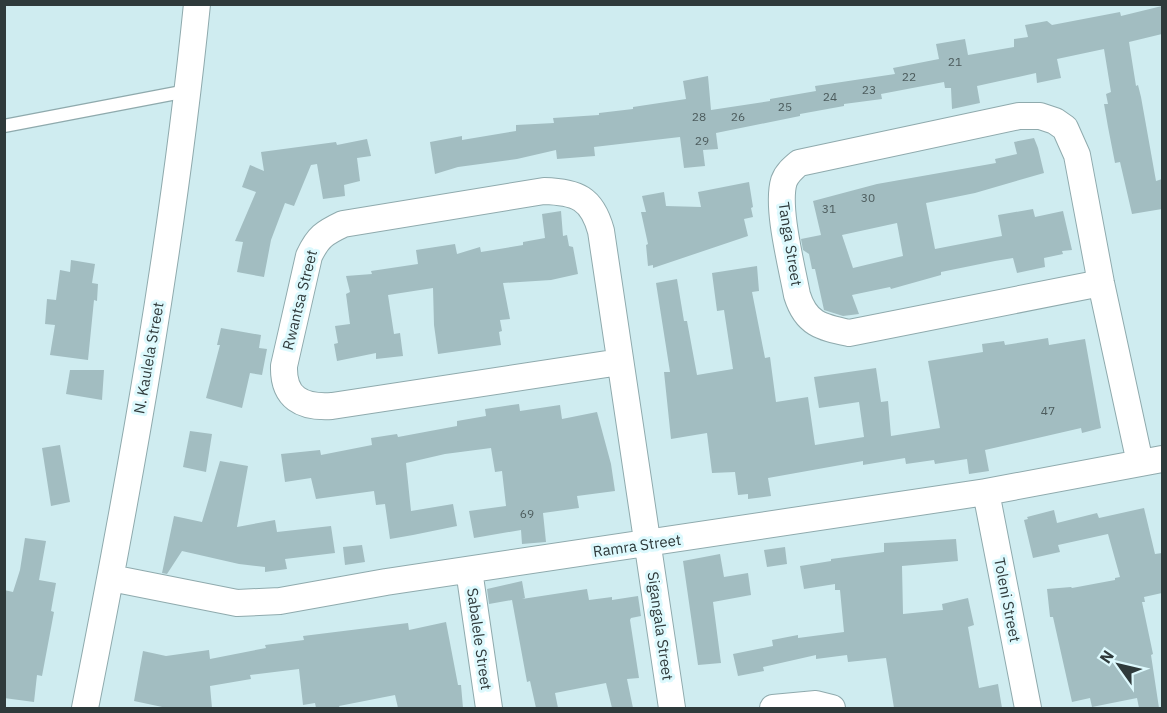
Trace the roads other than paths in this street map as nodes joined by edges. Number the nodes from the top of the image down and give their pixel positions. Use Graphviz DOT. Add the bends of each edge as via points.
graph roads {
  1 [pos="197,4"];
  2 [pos="187,91"];
  3 [pos="4,126"];
  4 [pos="1101,283"];
  5 [pos="620,362"];
  6 [pos="1151,461"];
  7 [pos="986,492"];
  8 [pos="649,544"];
  9 [pos="469,570"];
  10 [pos="111,578"];
  11 [pos="85,708"];
  12 [pos="489,708"];
  13 [pos="672,708"];
  14 [pos="773,708"];
  15 [pos="832,708"];
  16 [pos="1028,708"];
  1 -- 2 [label="street, N. Kaulela Street"];
  2 -- 3 [label="lane"];
  2 -- 10 [label="street, N. Kaulela Street" via="161,288"];
  4 -- 4 [label="street, Tanga Street" via="1074,148 1065,128 1040,116 1019,116 814,158 799,163 784,182 782,209 797,295 812,322 825,328 849,333"];
  4 -- 6 [label="street, Tanga Street"];
  5 -- 5 [label="street, Rwantsa Street" via="597,216 592,206 576,196 544,191 344,224 326,232 309,256 284,380 288,391 306,405 318,407"];
  5 -- 8 [label="street, Rwantsa Street"];
  6 -- 7 [label="street, Ramra Street"];
  7 -- 8 [label="street, Ramra Street"];
  7 -- 16 [label="street, Toleni Street"];
  8 -- 9 [label="street, Ramra Street"];
  8 -- 13 [label="street, Sigangala Street"];
  9 -- 10 [label="street, Ramra Street" via="291,599 237,603"];
  9 -- 12 [label="street, Sabalele Street"];
  10 -- 11 [label="street, N. Kaulela Street"];
  14 -- 15 [label="street" via="816,704"];
}
